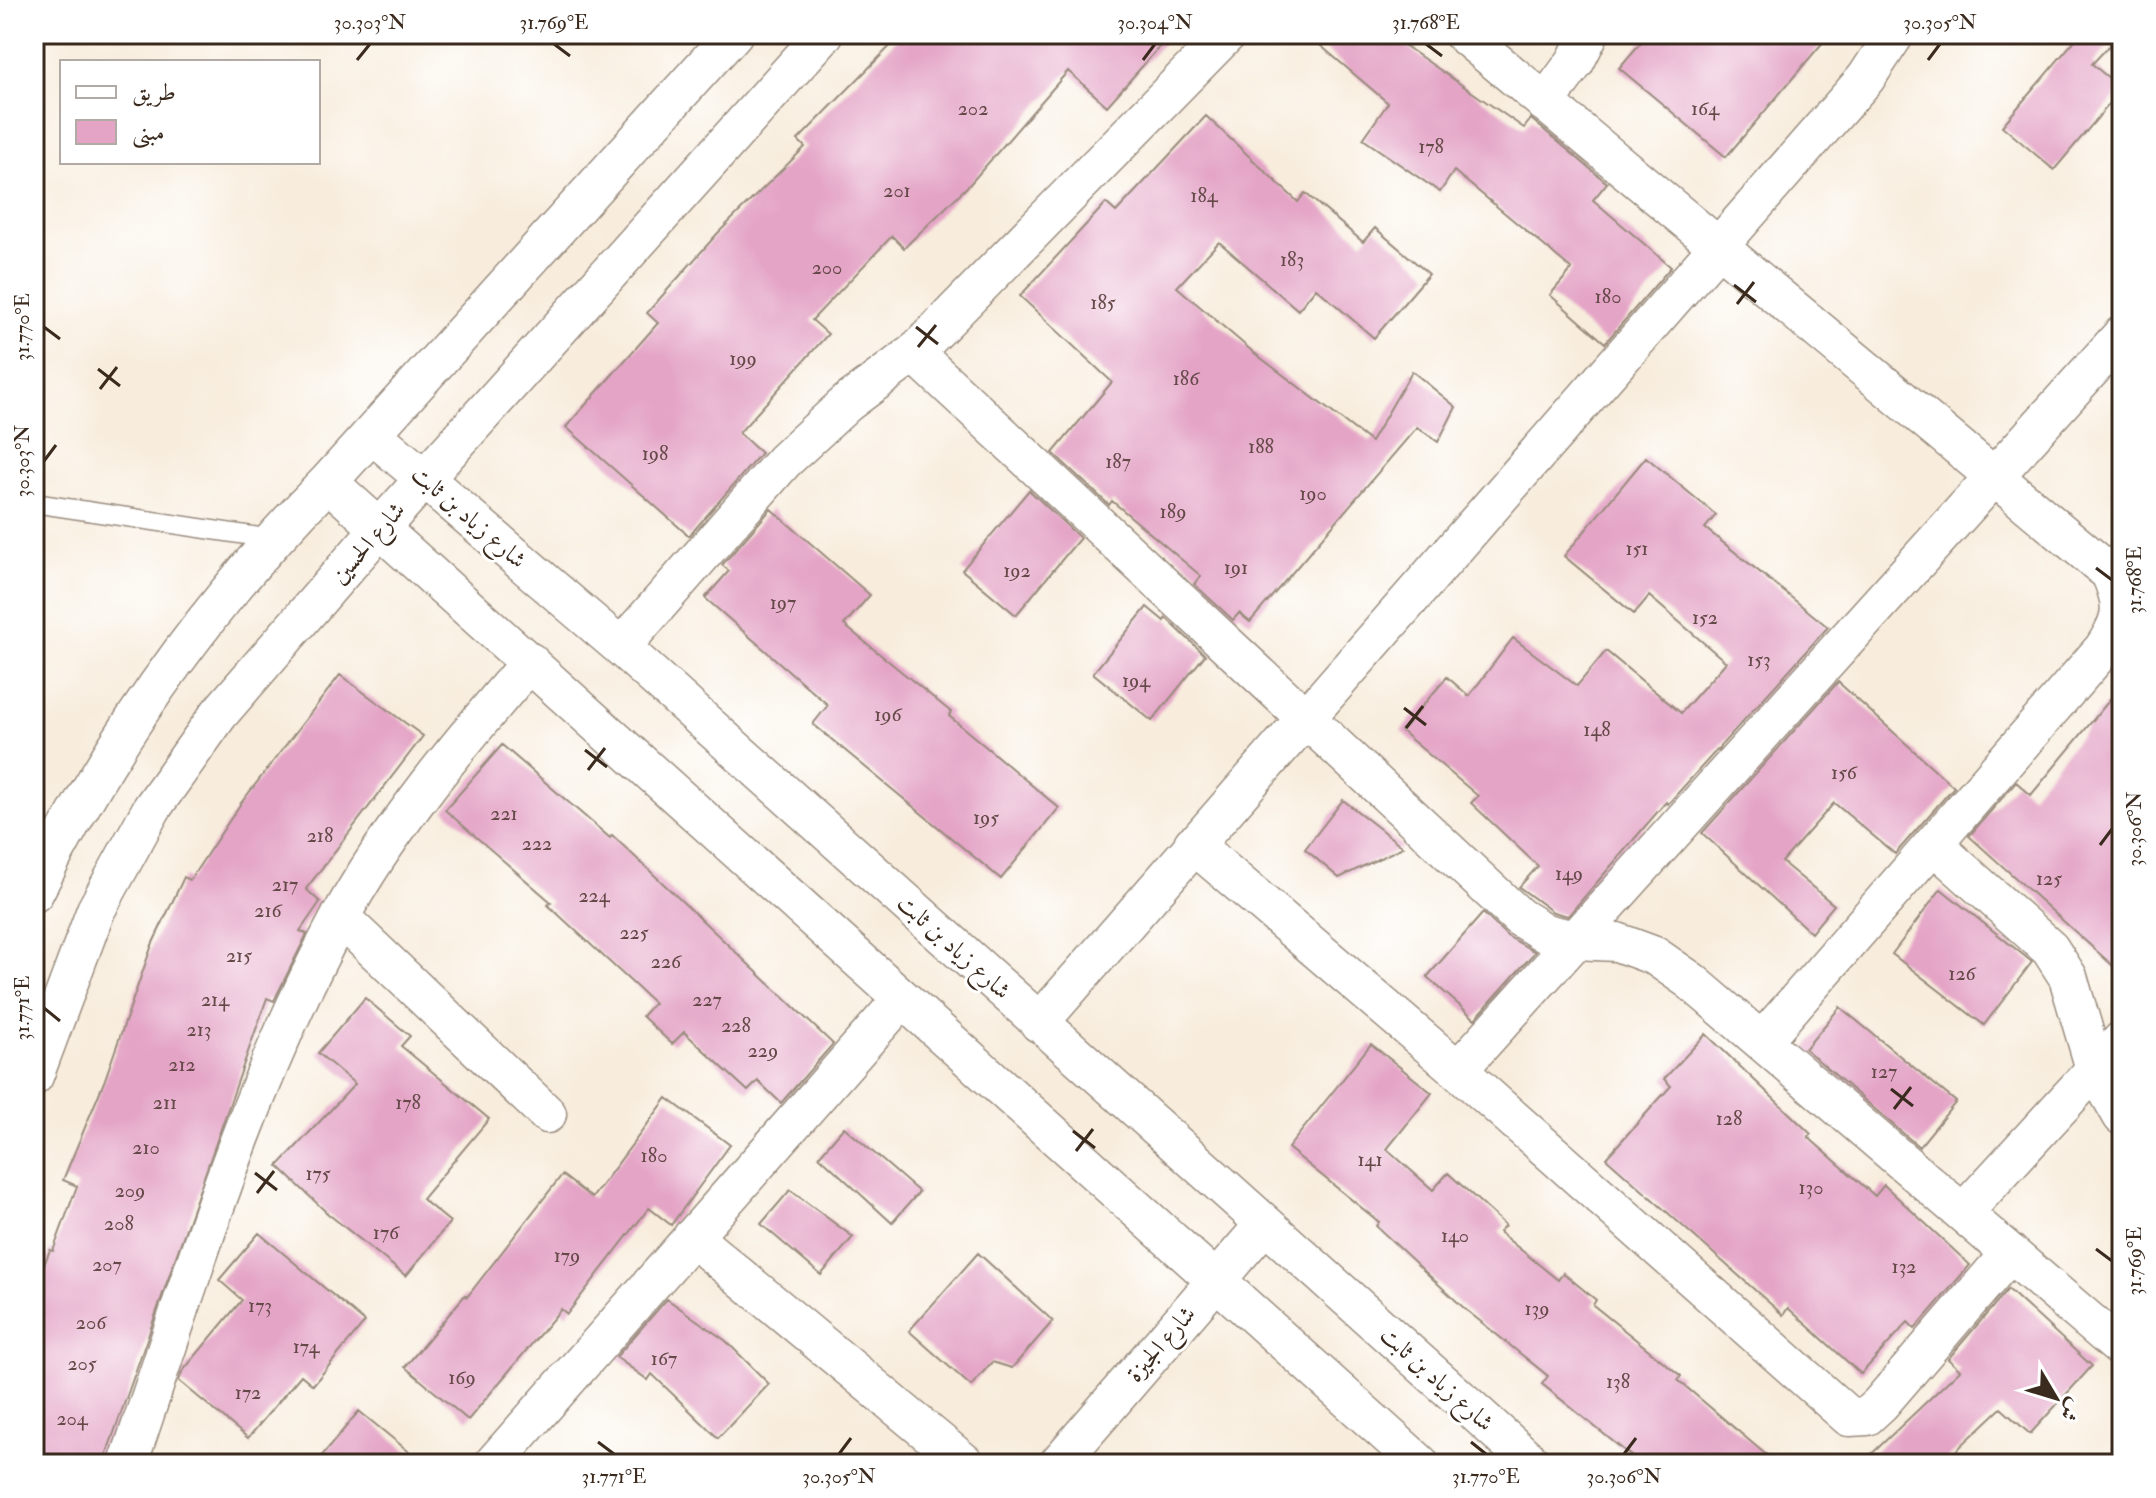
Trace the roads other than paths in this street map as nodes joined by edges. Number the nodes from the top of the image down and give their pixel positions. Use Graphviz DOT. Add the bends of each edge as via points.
graph roads {
  1 [pos="733,34"];
  2 [pos="824,34"];
  3 [pos="1227,34"];
  4 [pos="1463,34"];
  5 [pos="1589,34"];
  6 [pos="1895,34"];
  7 [pos="1545,103"];
  8 [pos="1718,247"];
  9 [pos="2122,335"];
  10 [pos="914,353"];
  11 [pos="372,434"];
  12 [pos="1994,476"];
  13 [pos="424,479"];
  14 [pos="328,482"];
  15 [pos="34,503"];
  16 [pos="380,528"];
  17 [pos="272,539"];
  18 [pos="621,647"];
  19 [pos="530,662"];
  20 [pos="1304,719"];
  21 [pos="1193,844"];
  22 [pos="1934,845"];
  23 [pos="34,893"];
  24 [pos="340,917"];
  25 [pos="1575,940"];
  26 [pos="902,999"];
  27 [pos="1039,1023"];
  28 [pos="2122,1040"];
  29 [pos="1762,1041"];
  30 [pos="2095,1069"];
  31 [pos="1458,1070"];
  32 [pos="34,1076"];
  33 [pos="547,1114"];
  34 [pos="2122,1116"];
  35 [pos="1963,1213"];
  36 [pos="1264,1225"];
  37 [pos="692,1237"];
  38 [pos="2010,1253"];
  39 [pos="1215,1281"];
  40 [pos="2122,1349"];
  41 [pos="128,1464"];
  42 [pos="493,1464"];
  43 [pos="966,1464"];
  44 [pos="1058,1464"];
  45 [pos="1420,1464"];
  46 [pos="1533,1464"];
  1 -- 11 [label="street"];
  2 -- 13 [label="street, شارع الحسين"];
  3 -- 10 [label="street"];
  4 -- 7 [label="street"];
  5 -- 7 [label="street"];
  6 -- 8 [label="street" via="1866,78"];
  7 -- 8 [label="street"];
  8 -- 12 [label="street"];
  8 -- 20 [label="street"];
  9 -- 12 [label="street"];
  10 -- 18 [label="street" via="847,403 784,461"];
  10 -- 20 [label="street"];
  11 -- 13 [label="street, شارع زياد بن ثابت"];
  11 -- 14 [label="street"];
  12 -- 22 [label="street" via="2110,573 2121,599 2118,626"];
  12 -- 25 [label="street"];
  13 -- 16 [label="street, شارع الحسين"];
  13 -- 18 [label="street, شارع زياد بن ثابت"];
  14 -- 16 [label="street"];
  14 -- 17 [label="street"];
  15 -- 17 [label="lane"];
  16 -- 19 [label="street"];
  16 -- 32 [label="street, شارع الحسين" via="219,714 152,808 96,910"];
  17 -- 23 [label="street" via="189,638 128,724 73,814"];
  18 -- 27 [label="street, شارع زياد بن ثابت"];
  19 -- 24 [label="street" via="424,791"];
  19 -- 26 [label="street"];
  20 -- 21 [label="street"];
  20 -- 25 [label="street" via="1519,917 1545,933"];
  21 -- 27 [label="street"];
  21 -- 31 [label="street"];
  22 -- 29 [label="street"];
  22 -- 30 [label="street" via="2050,949 2068,977"];
  24 -- 33 [label="street"];
  24 -- 41 [label="street" via="257,1090"];
  25 -- 29 [label="street" via="1617,942 1655,956"];
  25 -- 31 [label="street"];
  26 -- 37 [label="street"];
  26 -- 39 [label="street"];
  27 -- 36 [label="street, شارع زياد بن ثابت"];
  28 -- 30 [label="street"];
  29 -- 35 [label="street"];
  30 -- 34 [label="street"];
  30 -- 35 [label="street"];
  31 -- 38 [label="street" via="1849,1417 1867,1416 1880,1404"];
  35 -- 38 [label="street"];
  36 -- 39 [label="street, شارع الجيزة"];
  36 -- 46 [label="street, شارع زياد بن ثابت"];
  37 -- 42 [label="street"];
  37 -- 43 [label="street"];
  38 -- 40 [label="street"];
  39 -- 44 [label="street, شارع الجيزة"];
  39 -- 45 [label="street"];
}
